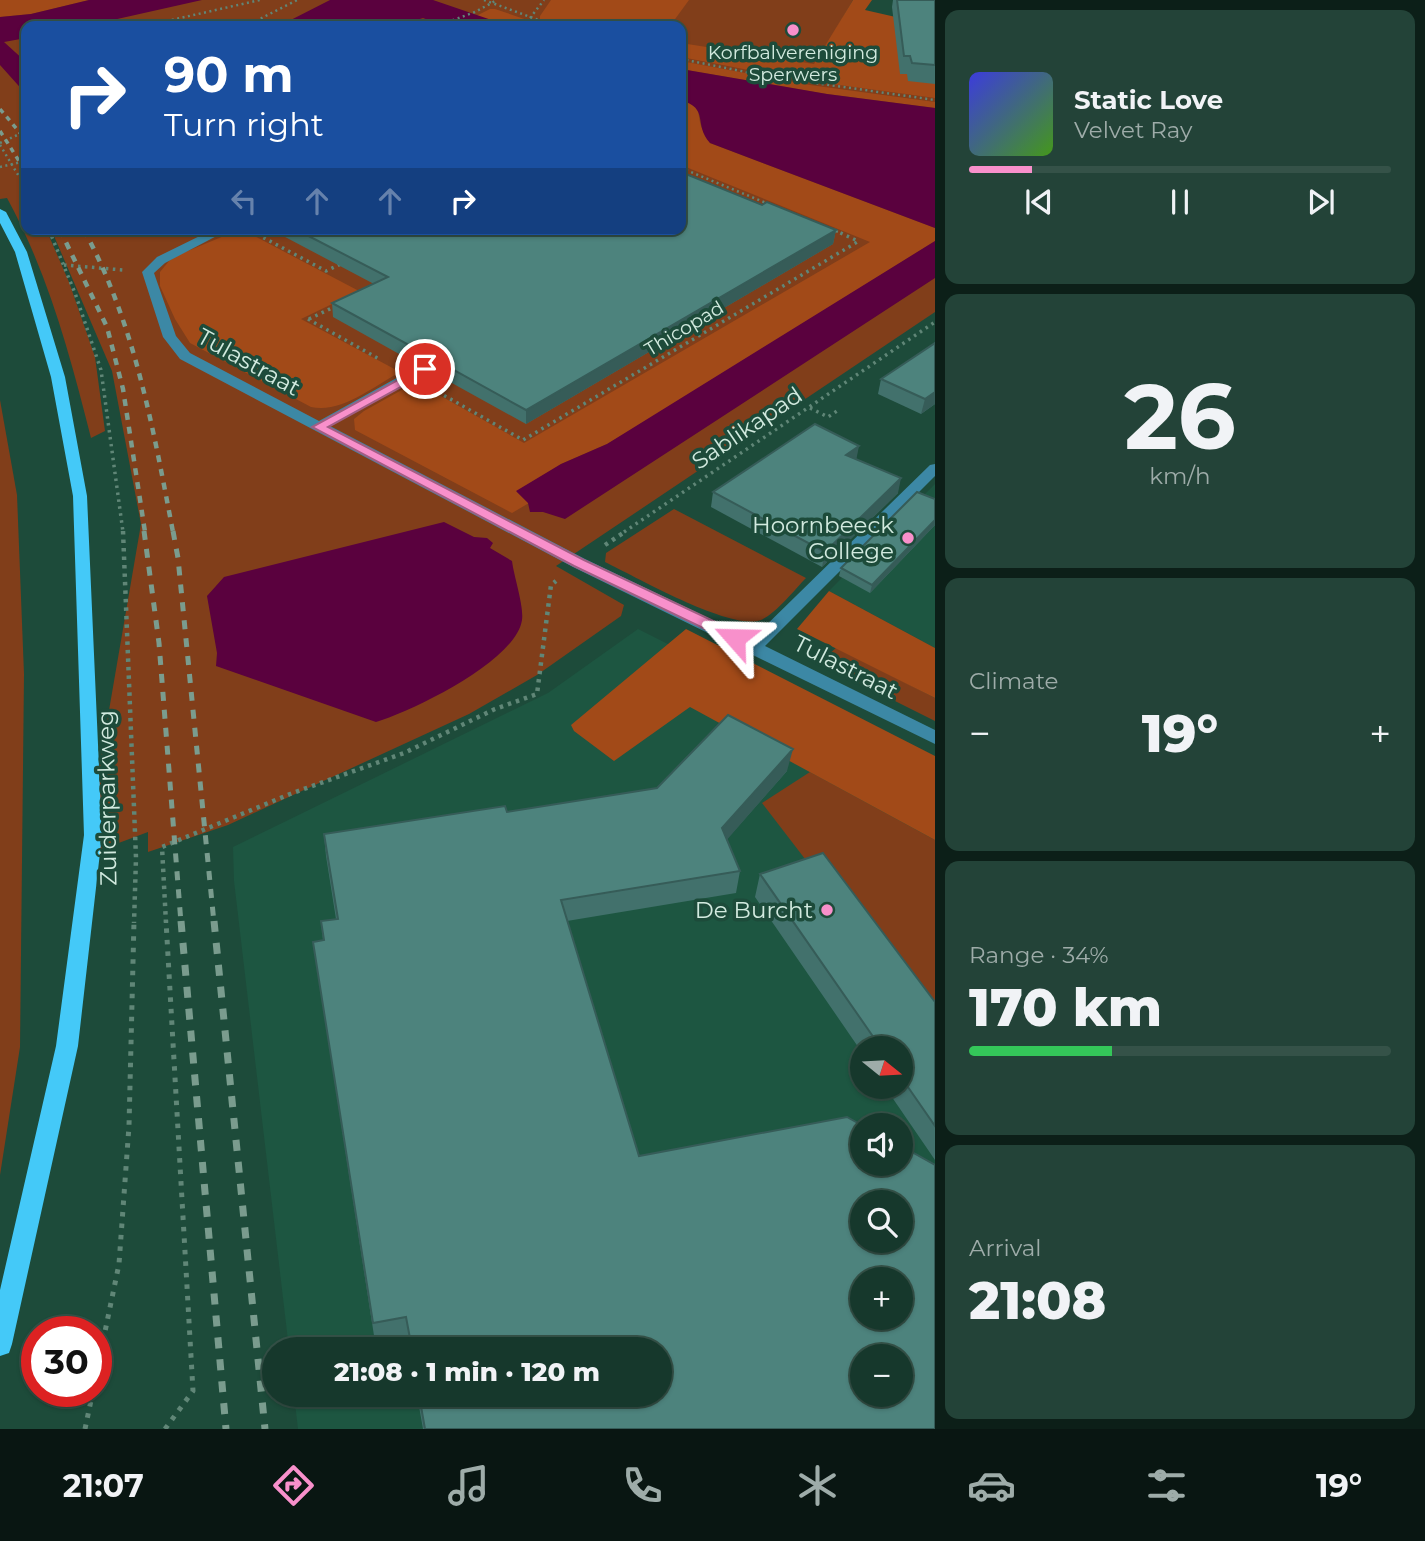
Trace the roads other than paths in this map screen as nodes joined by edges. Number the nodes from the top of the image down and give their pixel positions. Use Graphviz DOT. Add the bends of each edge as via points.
graph roads {
  1 [pos="2,219"];
  2 [pos="212,235"];
  3 [pos="425,369"];
  4 [pos="318,427"];
  5 [pos="935,468"];
  6 [pos="754,647"];
  7 [pos="935,738"];
  8 [pos="0,1344"];
  1 -- 8 [label="main road, Zuiderparkweg" via="23,257 58,377 80,496 93,835 67,1045"];
  2 -- 4 [label="street, Tulastraat" via="160,260 148,272 170,337 185,356"];
  3 -- 4 [label="street"];
  4 -- 6 [label="street, Tulastraat" via="579,563"];
  5 -- 6 [label="street"];
  6 -- 7 [label="street, Tulastraat"];
}
